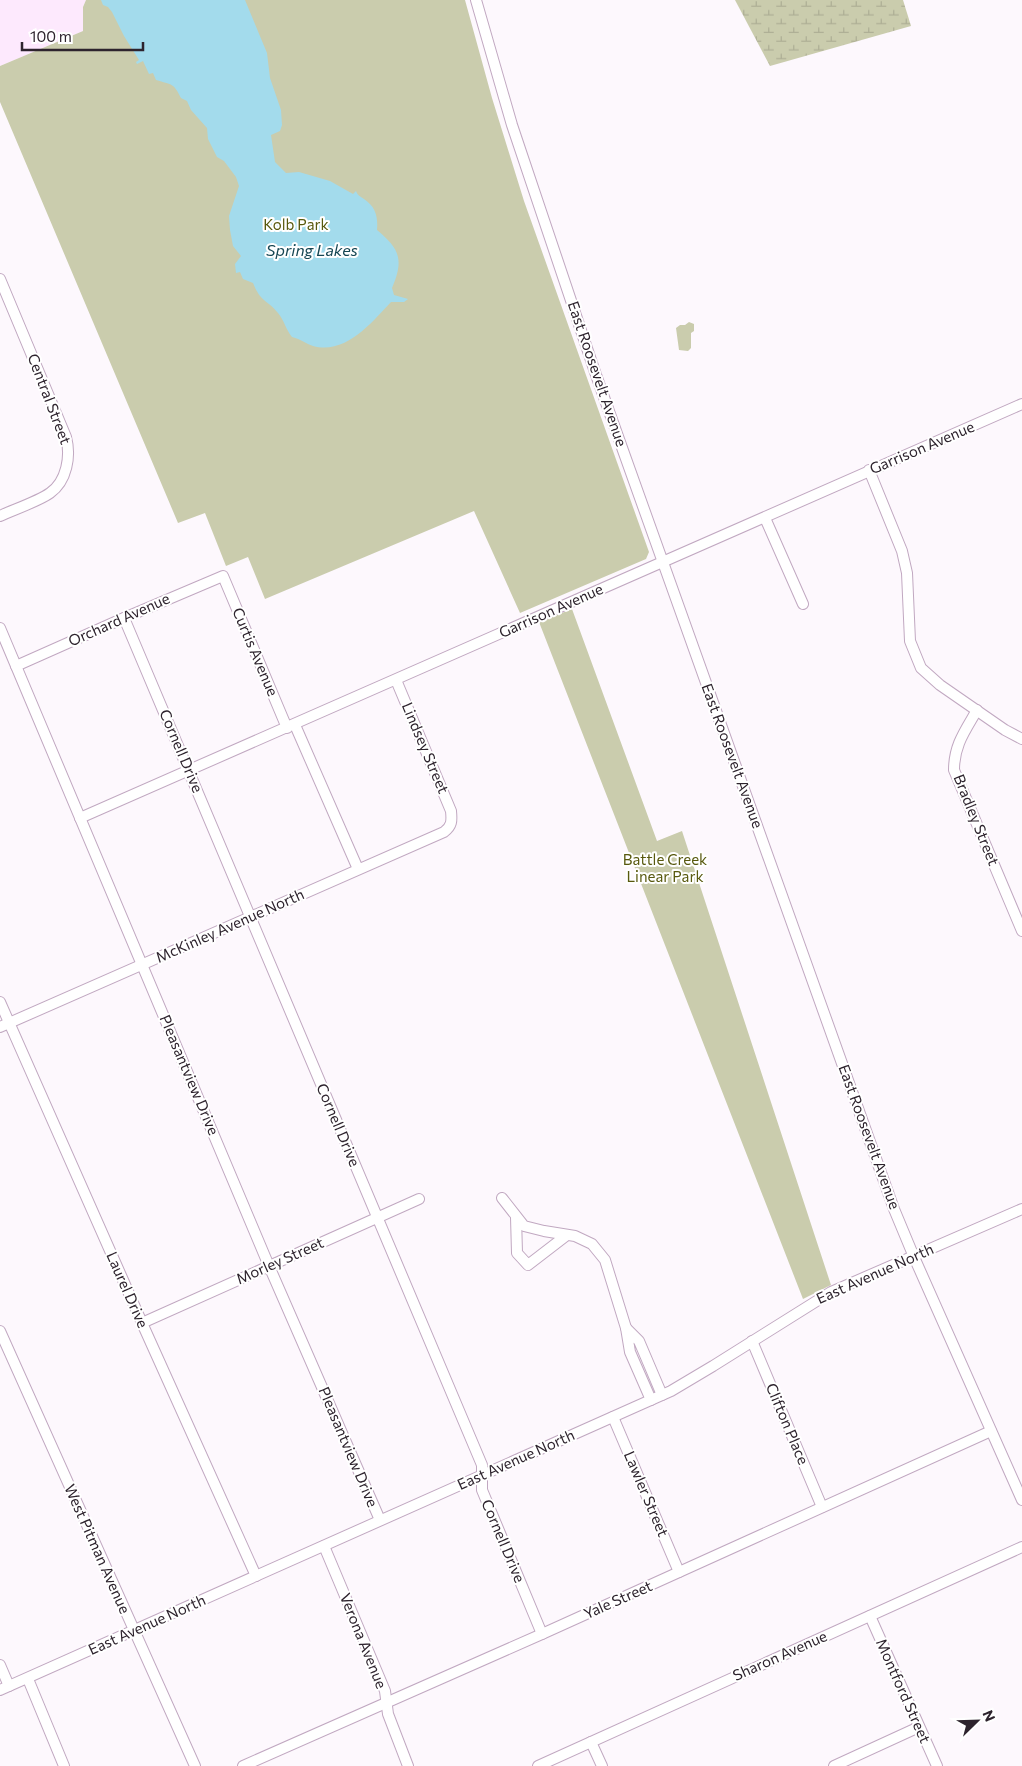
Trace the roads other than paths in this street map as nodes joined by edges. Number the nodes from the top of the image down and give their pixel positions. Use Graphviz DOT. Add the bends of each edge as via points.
graph roads {
  1 [pos="476,0"];
  2 [pos="0,279"];
  3 [pos="1022,404"];
  4 [pos="869,470"];
  5 [pos="0,516"];
  6 [pos="765,518"];
  7 [pos="662,563"];
  8 [pos="223,576"];
  9 [pos="803,604"];
  10 [pos="124,618"];
  11 [pos="0,628"];
  12 [pos="16,666"];
  13 [pos="396,680"];
  14 [pos="977,710"];
  15 [pos="291,726"];
  16 [pos="1022,738"];
  17 [pos="189,770"];
  18 [pos="452,817"];
  19 [pos="80,818"];
  20 [pos="358,869"];
  21 [pos="250,917"];
  22 [pos="1022,931"];
  23 [pos="143,965"];
  24 [pos="0,1002"];
  25 [pos="4,1026"];
  26 [pos="502,1198"];
  27 [pos="419,1199"];
  28 [pos="1022,1209"];
  29 [pos="516,1217"];
  30 [pos="377,1218"];
  31 [pos="567,1235"];
  32 [pos="914,1257"];
  33 [pos="269,1266"];
  34 [pos="142,1323"];
  35 [pos="626,1328"];
  36 [pos="0,1331"];
  37 [pos="752,1341"];
  38 [pos="662,1395"];
  39 [pos="651,1400"];
  40 [pos="613,1416"];
  41 [pos="991,1431"];
  42 [pos="483,1476"];
  43 [pos="1022,1500"];
  44 [pos="822,1507"];
  45 [pos="380,1520"];
  46 [pos="324,1546"];
  47 [pos="1022,1547"];
  48 [pos="679,1572"];
  49 [pos="256,1576"];
  50 [pos="870,1616"];
  51 [pos="133,1631"];
  52 [pos="542,1634"];
  53 [pos="0,1665"];
  54 [pos="28,1679"];
  55 [pos="5,1688"];
  56 [pos="386,1702"];
  57 [pos="919,1727"];
  58 [pos="592,1742"];
  59 [pos="64,1766"];
  60 [pos="194,1766"];
  61 [pos="243,1766"];
  62 [pos="408,1766"];
  63 [pos="538,1766"];
  64 [pos="602,1766"];
  65 [pos="834,1766"];
  66 [pos="937,1766"];
  1 -- 7 [label="street, East Roosevelt Avenue" via="512,125"];
  2 -- 5 [label="street, Central Street" via="69,448 65,472 50,494"];
  3 -- 4 [label="street, Garrison Avenue"];
  4 -- 6 [label="street, Garrison Avenue"];
  4 -- 14 [label="street" via="902,551 907,573 910,641 920,668"];
  6 -- 7 [label="street, Garrison Avenue"];
  6 -- 9 [label="street"];
  7 -- 13 [label="street, Garrison Avenue"];
  7 -- 32 [label="street, East Roosevelt Avenue"];
  8 -- 10 [label="street, Orchard Avenue"];
  8 -- 15 [label="street, Curtis Avenue"];
  10 -- 12 [label="street, Orchard Avenue"];
  10 -- 17 [label="street, Cornell Drive"];
  11 -- 12 [label="street, Pleasantview Drive"];
  12 -- 19 [label="street, Pleasantview Drive"];
  13 -- 15 [label="street, Garrison Avenue"];
  13 -- 18 [label="street, Lindsey Street"];
  14 -- 16 [label="street"];
  14 -- 22 [label="street, Bradley Street" via="954,755 954,770"];
  15 -- 17 [label="street, Garrison Avenue"];
  15 -- 20 [label="street, Curtis Avenue"];
  17 -- 19 [label="street, Garrison Avenue"];
  17 -- 21 [label="street, Cornell Drive"];
  18 -- 20 [label="street, McKinley Avenue North" via="450,828 444,832"];
  19 -- 23 [label="street, Pleasantview Drive"];
  20 -- 21 [label="street, McKinley Avenue North"];
  21 -- 23 [label="street, McKinley Avenue North"];
  21 -- 30 [label="street, Cornell Drive"];
  23 -- 25 [label="street, McKinley Avenue North"];
  23 -- 33 [label="street, Pleasantview Drive"];
  24 -- 25 [label="street, Laurel Drive"];
  25 -- 34 [label="street, Laurel Drive"];
  26 -- 29 [label="street"];
  27 -- 30 [label="street, Morley Street"];
  28 -- 32 [label="street, East Avenue North"];
  29 -- 31 [label="street" via="524,1226"];
  29 -- 31 [label="street" via="517,1253 528,1265"];
  30 -- 33 [label="street, Morley Street"];
  30 -- 42 [label="street, Cornell Drive" via="482,1465"];
  31 -- 35 [label="street" via="592,1244 605,1260"];
  32 -- 37 [label="street, East Avenue North" via="824,1296"];
  32 -- 41 [label="street, East Roosevelt Avenue"];
  33 -- 34 [label="street, Morley Street"];
  33 -- 45 [label="street, Pleasantview Drive"];
  34 -- 49 [label="street, Laurel Drive"];
  35 -- 38 [label="street" via="639,1341"];
  35 -- 39 [label="street" via="630,1352"];
  36 -- 51 [label="street, West Pitman Avenue"];
  37 -- 38 [label="street, East Avenue North"];
  37 -- 44 [label="street, Clifton Place"];
  38 -- 39 [label="street, East Avenue North"];
  39 -- 40 [label="street, East Avenue North"];
  40 -- 42 [label="street, East Avenue North"];
  40 -- 48 [label="street, Lawler Street"];
  41 -- 43 [label="street, East Roosevelt Avenue"];
  41 -- 44 [label="street, Yale Street"];
  42 -- 45 [label="street, East Avenue North"];
  42 -- 52 [label="street, Cornell Drive" via="482,1490"];
  44 -- 48 [label="street, Yale Street"];
  45 -- 46 [label="street, East Avenue North"];
  46 -- 49 [label="street, East Avenue North"];
  46 -- 56 [label="street, Verona Avenue" via="385,1691"];
  47 -- 50 [label="street, Sharon Avenue"];
  48 -- 52 [label="street, Yale Street"];
  49 -- 51 [label="street, East Avenue North"];
  50 -- 57 [label="street, Montford Street"];
  50 -- 58 [label="street, Sharon Avenue"];
  51 -- 54 [label="street, East Avenue North"];
  51 -- 60 [label="street, West Pitman Avenue"];
  52 -- 56 [label="street, Yale Street"];
  53 -- 55 [label="street"];
  54 -- 55 [label="street, East Avenue North"];
  54 -- 59 [label="street"];
  56 -- 61 [label="street, Yale Street"];
  56 -- 62 [label="street, Verona Avenue"];
  57 -- 65 [label="street"];
  57 -- 66 [label="street, Montford Street"];
  58 -- 63 [label="street, Sharon Avenue"];
  58 -- 64 [label="street"];
}
